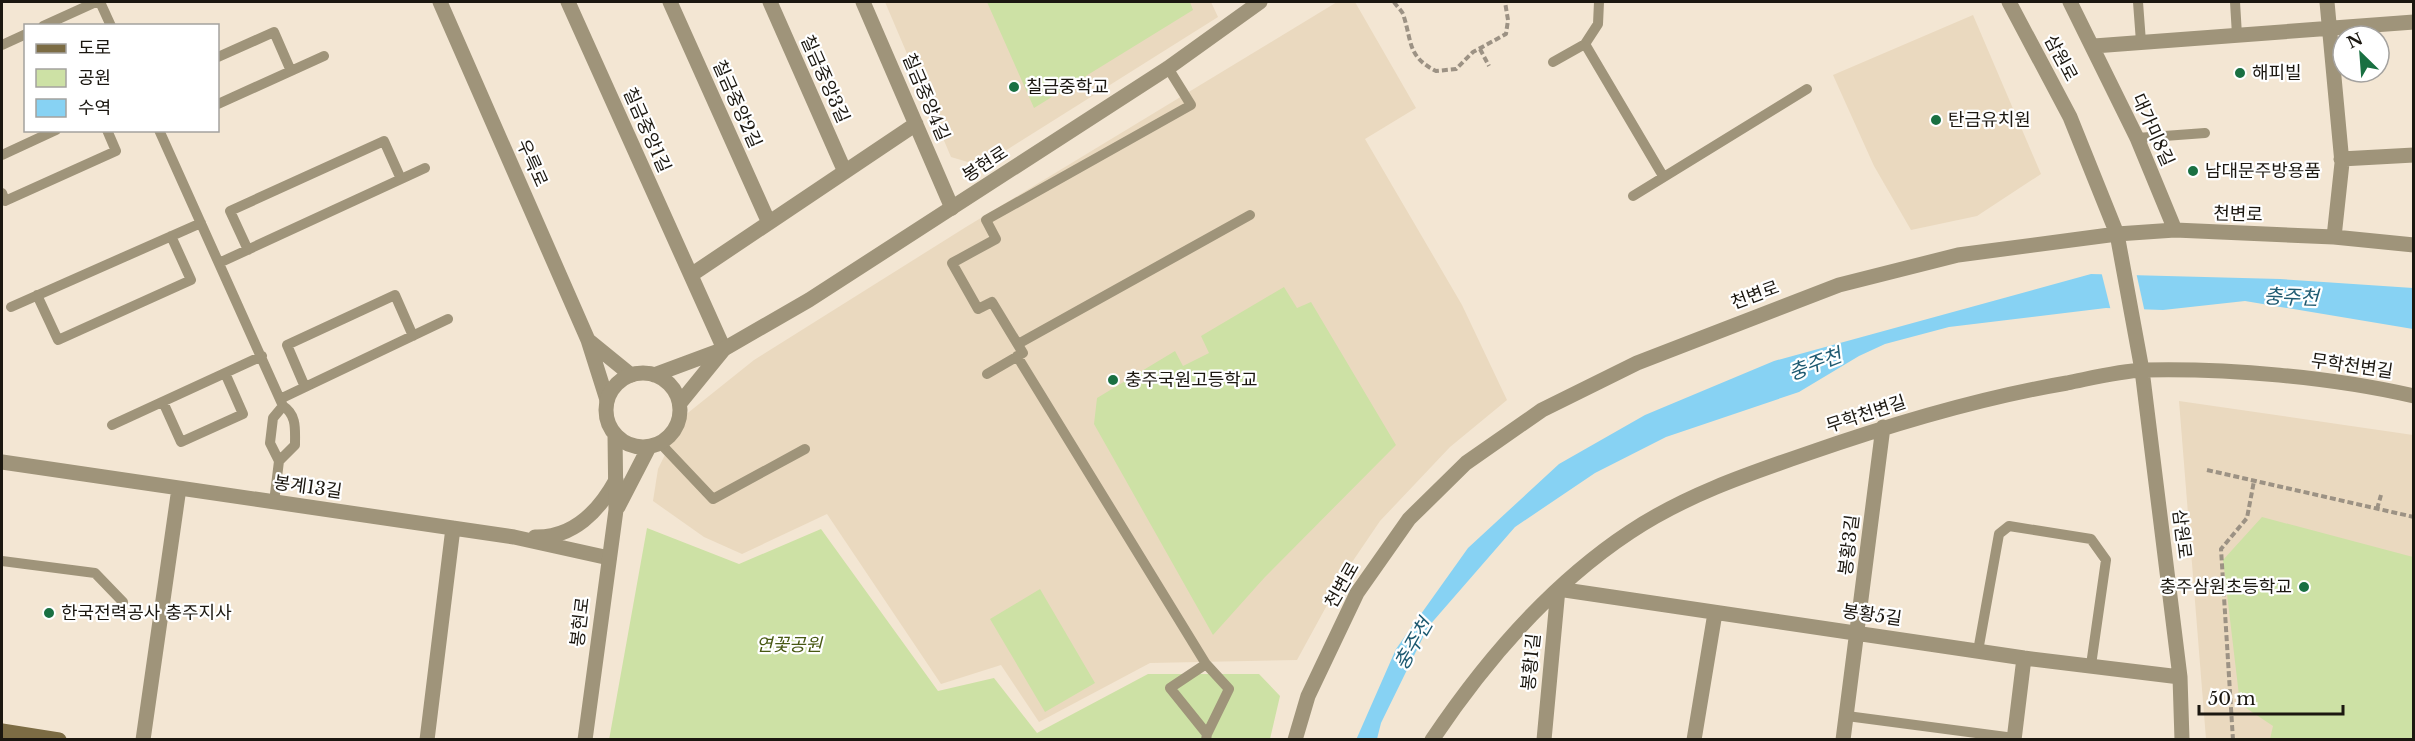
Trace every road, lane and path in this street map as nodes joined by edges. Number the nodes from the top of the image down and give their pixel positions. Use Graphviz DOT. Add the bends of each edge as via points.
graph roads {
  1 [pos="98,2"];
  2 [pos="442,2"];
  3 [pos="568,2"];
  4 [pos="670,2"];
  5 [pos="770,2"];
  6 [pos="863,2"];
  7 [pos="1260,2"];
  8 [pos="1394,2"];
  9 [pos="1505,2"];
  10 [pos="1599,2"];
  11 [pos="2009,2"];
  12 [pos="2070,2"];
  13 [pos="2138,2"];
  14 [pos="2235,2"];
  15 [pos="2327,2"];
  16 [pos="2414,21"];
  17 [pos="48,24"];
  18 [pos="110,24"];
  19 [pos="2329,28"];
  20 [pos="24,35"];
  21 [pos="2237,35"];
  22 [pos="2141,42"];
  23 [pos="1585,44"];
  24 [pos="2,45"];
  25 [pos="2094,46"];
  26 [pos="1480,49"];
  27 [pos="324,56"];
  28 [pos="219,57"];
  29 [pos="1553,62"];
  30 [pos="1489,66"];
  31 [pos="1168,68"];
  32 [pos="291,71"];
  33 [pos="1807,89"];
  34 [pos="219,104"];
  35 [pos="916,124"];
  36 [pos="52,132"];
  37 [pos="108,132"];
  38 [pos="160,132"];
  39 [pos="2205,133"];
  40 [pos="2137,138"];
  41 [pos="2,155"];
  42 [pos="2414,155"];
  43 [pos="2341,159"];
  44 [pos="425,168"];
  45 [pos="845,172"];
  46 [pos="1663,176"];
  47 [pos="401,179"];
  48 [pos="2,193"];
  49 [pos="1633,196"];
  50 [pos="952,208"];
  51 [pos="1250,214"];
  52 [pos="201,223"];
  53 [pos="769,223"];
  54 [pos="2175,230"];
  55 [pos="2117,234"];
  56 [pos="171,236"];
  57 [pos="2334,237"];
  58 [pos="2414,245"];
  59 [pos="248,250"];
  60 [pos="219,263"];
  61 [pos="691,275"];
  62 [pos="38,295"];
  63 [pos="11,307"];
  64 [pos="448,319"];
  65 [pos="413,336"];
  66 [pos="588,339"];
  67 [pos="1018,344"];
  68 [pos="724,349"];
  69 [pos="261,356"];
  70 [pos="1017,356"];
  71 [pos="2142,370"];
  72 [pos="225,373"];
  73 [pos="987,374"];
  74 [pos="631,375"];
  75 [pos="654,375"];
  76 [pos="305,387"];
  77 [pos="2414,396"];
  78 [pos="607,400"];
  79 [pos="163,402"];
  80 [pos="281,402"];
  81 [pos="680,403"];
  82 [pos="112,425"];
  83 [pos="1883,427"];
  84 [pos="615,435"];
  85 [pos="655,445"];
  86 [pos="805,448"];
  87 [pos="279,461"];
  88 [pos="2,462"];
  89 [pos="2207,470"];
  90 [pos="616,480"];
  91 [pos="2254,481"];
  92 [pos="179,488"];
  93 [pos="2381,495"];
  94 [pos="274,502"];
  95 [pos="2377,509"];
  96 [pos="616,510"];
  97 [pos="2414,517"];
  98 [pos="453,528"];
  99 [pos="514,537"];
  100 [pos="609,558"];
  101 [pos="2,561"];
  102 [pos="1558,589"];
  103 [pos="123,602"];
  104 [pos="1715,613"];
  105 [pos="1858,632"];
  106 [pos="1978,651"];
  107 [pos="2024,658"];
  108 [pos="1206,664"];
  109 [pos="2091,665"];
  110 [pos="2180,677"];
  111 [pos="1847,716"];
  112 [pos="2,731"];
  113 [pos="1207,737"];
  114 [pos="2014,739"];
  115 [pos="59,740"];
  116 [pos="143,740"];
  117 [pos="427,740"];
  118 [pos="585,740"];
  119 [pos="1294,740"];
  120 [pos="1432,740"];
  121 [pos="1544,740"];
  122 [pos="1694,740"];
  123 [pos="1843,740"];
  124 [pos="2182,740"];
  125 [pos="2233,740"];
  1 -- 17 [label="lane"];
  1 -- 18 [label="lane"];
  2 -- 66 [label="street, 우륵로"];
  3 -- 61 [label="street, 칠금중앙1길"];
  4 -- 53 [label="street, 칠금중앙2길"];
  5 -- 45 [label="street, 칠금중앙3길"];
  6 -- 35 [label="street, 칠금중앙4길"];
  7 -- 31 [label="street, 봉현로"];
  8 -- 26 [label="path" via="1404,15 1408,41 1423,65 1436,71 1456,69"];
  9 -- 26 [label="path" via="1506,34"];
  10 -- 23 [label="lane" via="1598,24"];
  11 -- 55 [label="street, 삼원로" via="2070,117"];
  12 -- 25 [label="street, 대가미8길"];
  13 -- 22 [label="lane"];
  14 -- 21 [label="lane"];
  15 -- 19 [label="street"];
  16 -- 19 [label="street"];
  19 -- 21 [label="street"];
  19 -- 43 [label="street"];
  20 -- 24 [label="lane"];
  21 -- 22 [label="street"];
  22 -- 25 [label="street"];
  23 -- 29 [label="lane"];
  23 -- 46 [label="lane"];
  25 -- 40 [label="street, 대가미8길"];
  26 -- 30 [label="path"];
  27 -- 32 [label="lane"];
  28 -- 32 [label="lane" via="274,32"];
  31 -- 50 [label="street, 봉현로"];
  31 -- 67 [label="lane" via="1191,105 986,220 996,239 952,263 978,309 992,302"];
  32 -- 34 [label="lane"];
  33 -- 46 [label="lane"];
  35 -- 45 [label="street"];
  35 -- 50 [label="street, 칠금중앙4길"];
  36 -- 41 [label="lane"];
  37 -- 48 [label="lane" via="116,151 5,201"];
  38 -- 52 [label="lane"];
  39 -- 40 [label="lane"];
  40 -- 54 [label="street, 대가미8길"];
  42 -- 43 [label="street"];
  43 -- 57 [label="street"];
  44 -- 47 [label="lane"];
  45 -- 53 [label="street"];
  46 -- 49 [label="lane"];
  47 -- 59 [label="lane"];
  47 -- 59 [label="lane" via="384,141 230,211"];
  50 -- 68 [label="street, 봉현로" via="809,300"];
  51 -- 67 [label="lane"];
  52 -- 56 [label="lane"];
  52 -- 60 [label="lane"];
  53 -- 61 [label="street"];
  54 -- 55 [label="street, 천변로"];
  54 -- 57 [label="street, 천변로"];
  55 -- 71 [label="street, 삼원로"];
  55 -- 119 [label="street, 천변로" via="1958,255 1839,285 1636,363 1542,410 1466,464 1409,519 1357,593 1308,696"];
  56 -- 62 [label="lane"];
  56 -- 62 [label="lane" via="191,280 58,340"];
  57 -- 58 [label="street, 천변로"];
  59 -- 60 [label="lane"];
  60 -- 69 [label="lane"];
  61 -- 68 [label="street, 칠금중앙1길"];
  62 -- 63 [label="lane"];
  64 -- 65 [label="lane"];
  65 -- 76 [label="lane"];
  65 -- 76 [label="lane" via="395,295 287,345"];
  66 -- 74 [label="street, 우륵로"];
  66 -- 78 [label="street, 우륵로"];
  67 -- 70 [label="lane" via="1023,353"];
  68 -- 75 [label="street, 봉현로"];
  68 -- 81 [label="street, 봉현로"];
  69 -- 72 [label="lane"];
  69 -- 80 [label="lane"];
  70 -- 73 [label="lane"];
  70 -- 108 [label="lane"];
  71 -- 77 [label="street, 무학천변길" via="2265,375 2378,387"];
  71 -- 83 [label="street, 무학천변길" via="2003,394"];
  71 -- 110 [label="street, 삼원로"];
  72 -- 79 [label="lane"];
  72 -- 79 [label="lane" via="243,414 181,442"];
  74 -- 75 [label="street"];
  74 -- 78 [label="street" via="620,380"];
  75 -- 81 [label="street" via="671,385"];
  76 -- 80 [label="lane"];
  78 -- 84 [label="street" via="608,424"];
  79 -- 82 [label="lane"];
  80 -- 87 [label="lane" via="273,418 270,443"];
  80 -- 87 [label="lane" via="291,411 295,422 295,445"];
  81 -- 85 [label="street" via="676,426"];
  83 -- 102 [label="street, 무학천변길" via="1716,485 1630,532"];
  83 -- 105 [label="street, 봉황3길"];
  84 -- 85 [label="street" via="630,445"];
  84 -- 90 [label="street, 봉현로"];
  85 -- 86 [label="lane" via="713,499"];
  85 -- 96 [label="street, 봉현로"];
  87 -- 94 [label="lane"];
  88 -- 92 [label="street, 봉계13길"];
  89 -- 91 [label="path"];
  90 -- 96 [label="street, 봉현로"];
  90 -- 99 [label="street" via="605,500 570,530 549,537"];
  91 -- 95 [label="path"];
  91 -- 125 [label="path" via="2247,518 2221,549"];
  92 -- 94 [label="street, 봉계13길"];
  92 -- 116 [label="street"];
  93 -- 95 [label="path"];
  94 -- 98 [label="street, 봉계13길"];
  95 -- 97 [label="path"];
  96 -- 100 [label="street, 봉현로"];
  98 -- 99 [label="street, 봉계13길"];
  98 -- 117 [label="street"];
  99 -- 100 [label="street, 봉계13길"];
  100 -- 118 [label="street, 봉현로"];
  101 -- 103 [label="lane" via="95,573"];
  102 -- 104 [label="street, 봉황5길"];
  102 -- 120 [label="street, 무학천변길" via="1469,685"];
  102 -- 121 [label="street, 봉황1길"];
  104 -- 105 [label="street, 봉황5길"];
  104 -- 122 [label="street"];
  105 -- 106 [label="street, 봉황5길"];
  105 -- 111 [label="street, 봉황3길"];
  106 -- 107 [label="street, 봉황5길"];
  106 -- 109 [label="lane" via="1999,534 2009,526 2091,539 2106,560"];
  107 -- 109 [label="street, 봉황5길"];
  107 -- 114 [label="street"];
  108 -- 113 [label="lane" via="1229,689"];
  108 -- 113 [label="lane" via="1170,688"];
  109 -- 110 [label="street, 봉황5길"];
  110 -- 124 [label="street, 삼원로"];
  111 -- 114 [label="lane"];
  111 -- 123 [label="street, 봉황3길"];
  112 -- 115 [label="main road"];
}
